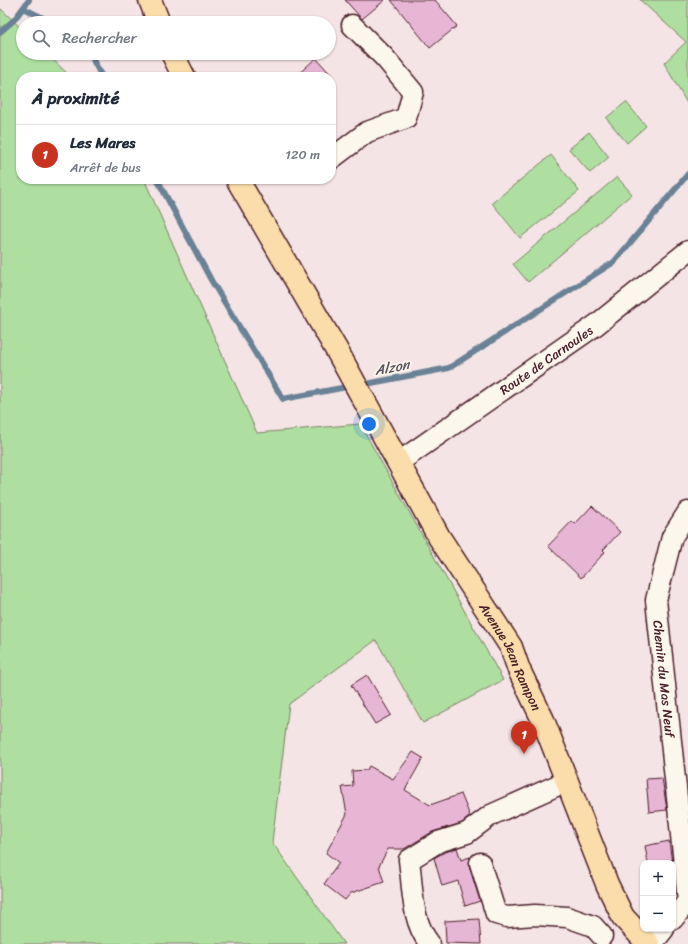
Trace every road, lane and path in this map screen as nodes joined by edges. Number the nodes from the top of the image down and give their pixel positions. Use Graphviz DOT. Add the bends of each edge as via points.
graph roads {
  1 [pos="150,0"];
  2 [pos="156,16"];
  3 [pos="352,25"];
  4 [pos="176,60"];
  5 [pos="182,72"];
  6 [pos="336,155"];
  7 [pos="240,184"];
  8 [pos="688,251"];
  9 [pos="394,454"];
  10 [pos="688,512"];
  11 [pos="567,780"];
  12 [pos="480,863"];
  13 [pos="688,901"];
  14 [pos="676,915"];
  15 [pos="659,932"];
  16 [pos="601,940"];
  17 [pos="644,940"];
  18 [pos="430,944"];
  1 -- 2 [label="main road"];
  3 -- 6 [label="street" via="385,58 413,92 406,118 367,132"];
  4 -- 5 [label="main road"];
  7 -- 9 [label="main road, Avenue Jean Rampon"];
  8 -- 9 [label="street, Route de Carnoules" via="596,325"];
  9 -- 11 [label="main road, Avenue Jean Rampon" via="439,537 511,647"];
  10 -- 13 [label="street, Chemin du Mas Neuf" via="672,537 656,600"];
  11 -- 17 [label="main road, Avenue Jean Rampon" via="607,884 623,917"];
  11 -- 18 [label="street" via="491,815 467,833 438,842 410,860 417,921"];
  12 -- 16 [label="street" via="496,914 507,917 567,917 594,926"];
  13 -- 14 [label="street, Chemin du Mas Neuf"];
  15 -- 17 [label="street"];
  16 -- 17 [label="street"];
}
